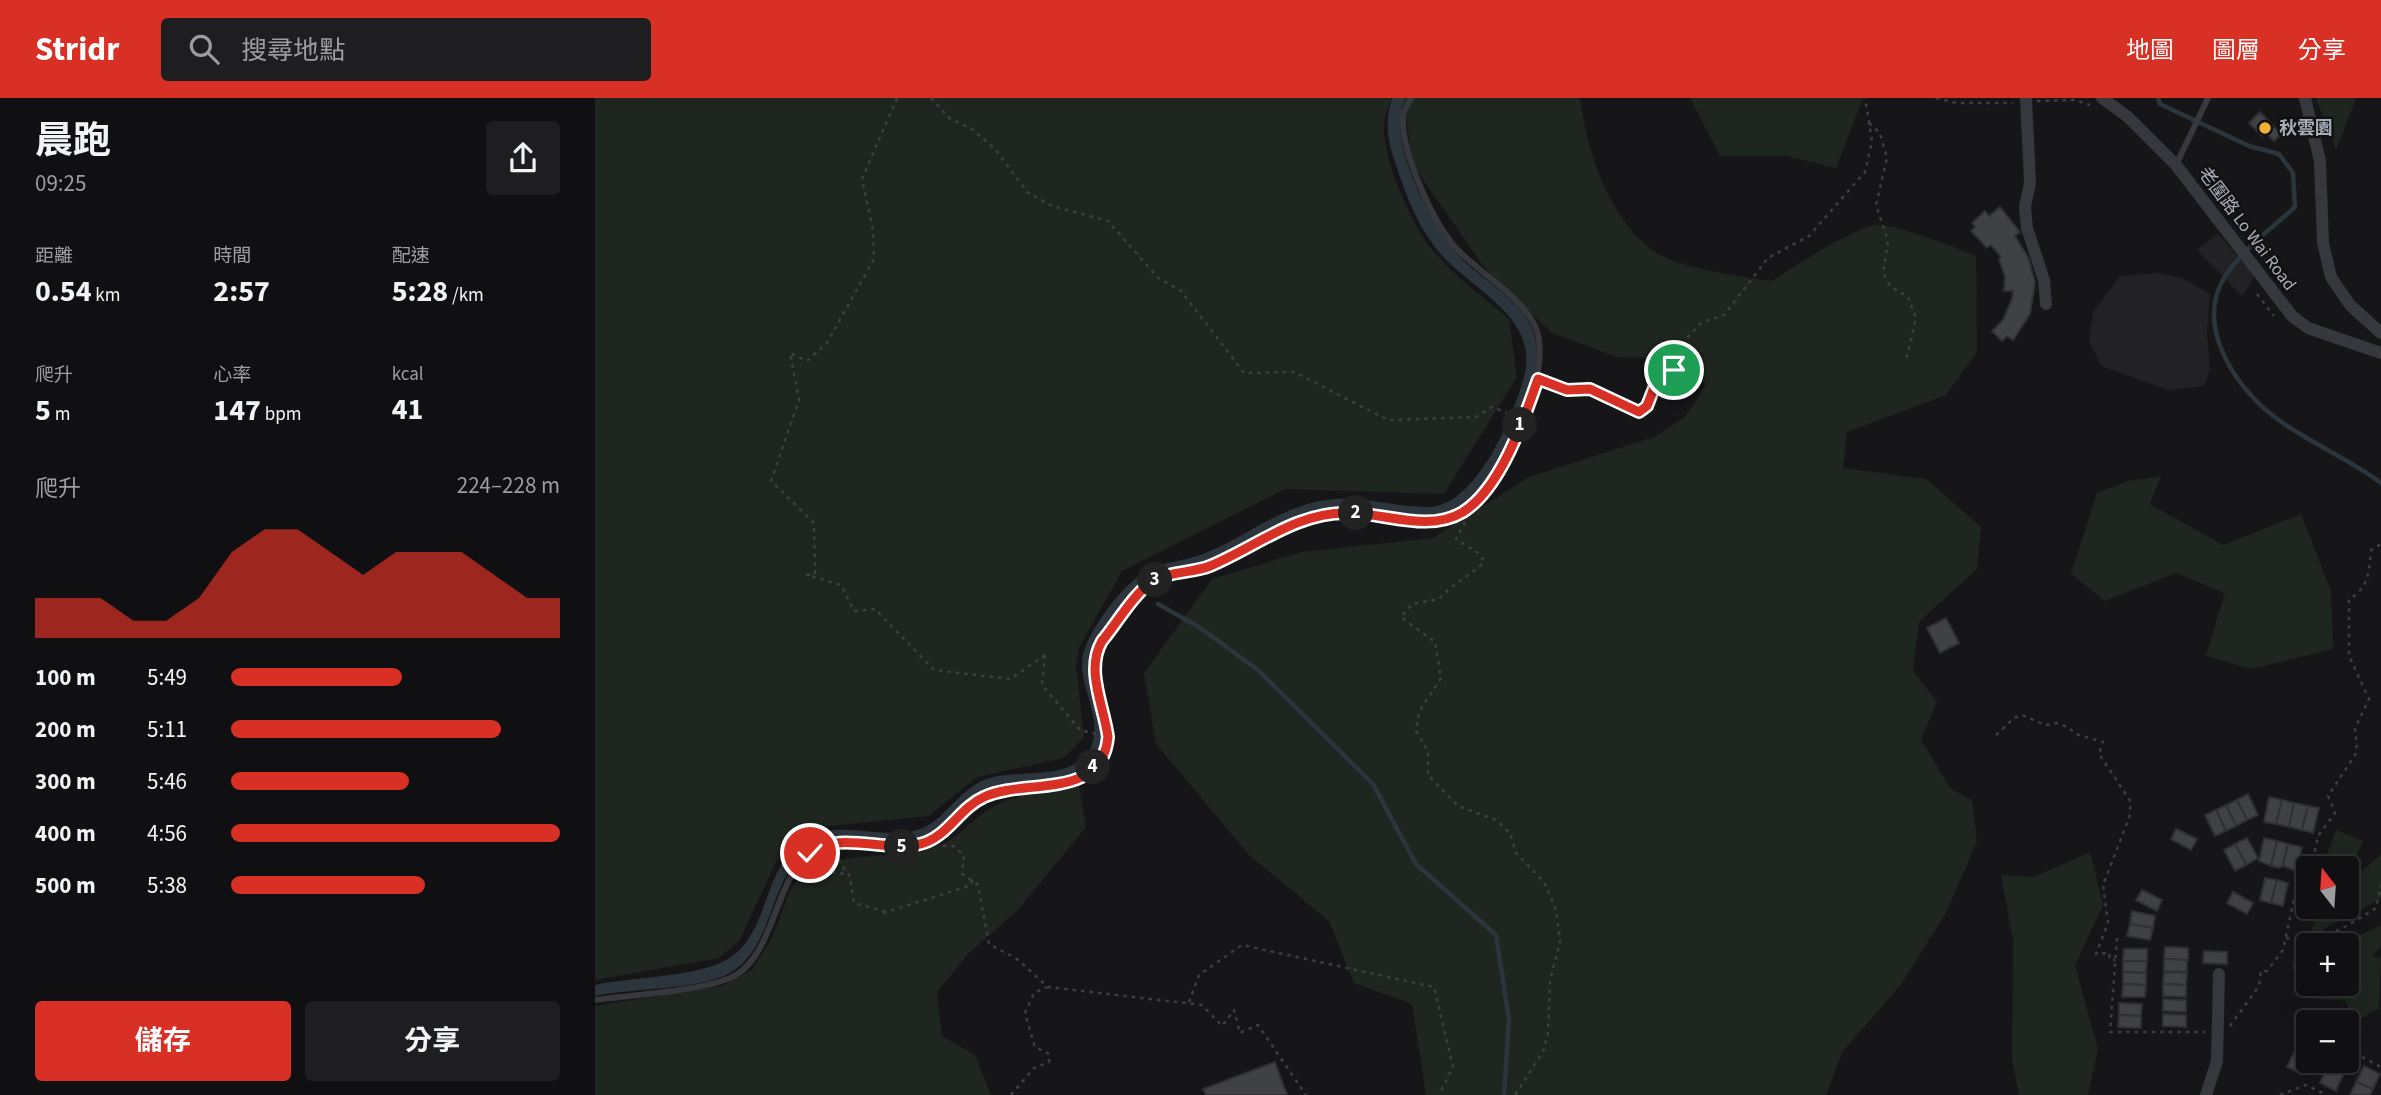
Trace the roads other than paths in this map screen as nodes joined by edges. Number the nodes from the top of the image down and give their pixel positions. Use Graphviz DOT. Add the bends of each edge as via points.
graph roads {
  1 [pos="1411,98"];
  2 [pos="2208,98"];
  3 [pos="2305,98"];
  4 [pos="2026,100"];
  5 [pos="2100,102"];
  6 [pos="2176,165"];
  7 [pos="2046,304"];
  8 [pos="2381,333"];
  9 [pos="2381,353"];
  10 [pos="2219,974"];
  11 [pos="595,1000"];
  12 [pos="2206,1095"];
  1 -- 11 [label="lane" via="1403,116 1405,140 1437,220 1455,247 1526,312 1541,354 1538,379 1523,419 1501,466 1475,504 1434,522 1349,513 1319,516 1294,523 1211,566 1154,580 1096,652 1094,670 1108,737 1099,759 1083,777 983,797 930,841 904,847 835,843 813,850 797,866 750,962 733,976"];
  2 -- 6 [label="lane"];
  3 -- 8 [label="street" via="2320,161 2323,243 2331,277 2350,305"];
  4 -- 7 [label="street" via="2027,228 2044,280"];
  5 -- 6 [label="street, 老圍路 Lo Wai Road" via="2128,117"];
  6 -- 9 [label="street, 老圍路 Lo Wai Road" via="2292,316 2308,328"];
  10 -- 12 [label="street" via="2216,1068"];
}
